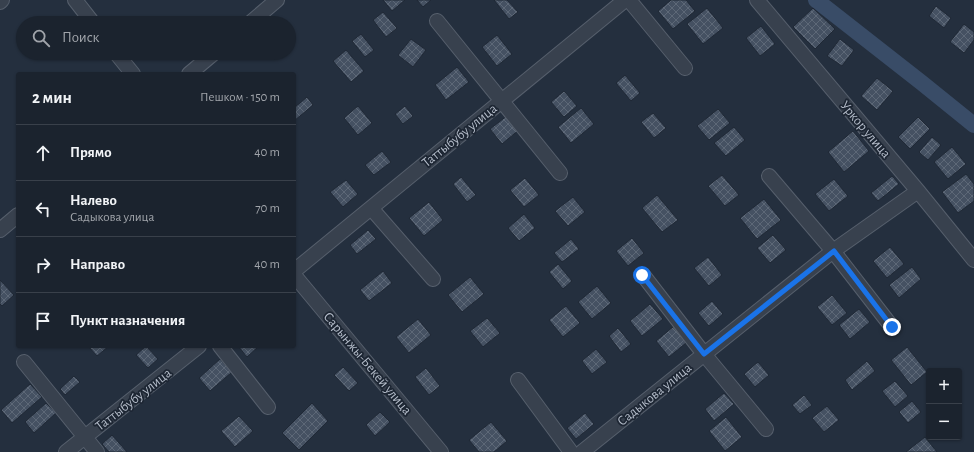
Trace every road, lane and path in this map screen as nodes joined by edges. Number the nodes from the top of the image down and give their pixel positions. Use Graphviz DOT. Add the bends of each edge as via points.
graph roads {
  1 [pos="75,0"];
  2 [pos="277,0"];
  3 [pos="625,0"];
  4 [pos="629,0"];
  5 [pos="757,0"];
  6 [pos="88,16"];
  7 [pos="258,16"];
  8 [pos="437,21"];
  9 [pos="122,60"];
  10 [pos="206,60"];
  11 [pos="685,68"];
  12 [pos="131,72"];
  13 [pos="191,72"];
  14 [pos="501,102"];
  15 [pos="560,173"];
  16 [pos="769,176"];
  17 [pos="918,190"];
  18 [pos="371,208"];
  19 [pos="16,217"];
  20 [pos="0,230"];
  21 [pos="834,251"];
  22 [pos="974,260"];
  23 [pos="296,269"];
  24 [pos="642,275"];
  25 [pos="296,277"];
  26 [pos="433,279"];
  27 [pos="892,327"];
  28 [pos="196,348"];
  29 [pos="222,348"];
  30 [pos="704,354"];
  31 [pos="24,362"];
  32 [pos="518,380"];
  33 [pos="268,407"];
  34 [pos="766,429"];
  35 [pos="86,436"];
  36 [pos="66,452"];
  37 [pos="97,452"];
  38 [pos="441,452"];
  39 [pos="571,452"];
  40 [pos="582,452"];
  1 -- 6 [label="street"];
  2 -- 7 [label="street"];
  3 -- 14 [label="street, Таттыбубу улица"];
  4 -- 11 [label="street"];
  5 -- 17 [label="street, Уркор улица"];
  8 -- 14 [label="street"];
  9 -- 12 [label="street"];
  10 -- 13 [label="street"];
  14 -- 15 [label="street"];
  14 -- 18 [label="street, Таттыбубу улица"];
  16 -- 21 [label="street"];
  17 -- 21 [label="street, Садыкова улица"];
  17 -- 22 [label="street, Уркор улица"];
  18 -- 23 [label="street, Таттыбубу улица"];
  18 -- 26 [label="street"];
  19 -- 20 [label="street"];
  21 -- 27 [label="street"];
  21 -- 30 [label="street, Садыкова улица"];
  24 -- 30 [label="street"];
  25 -- 38 [label="street, Сарынжы-Бекей улица"];
  28 -- 35 [label="street, Таттыбубу улица"];
  29 -- 33 [label="street"];
  30 -- 34 [label="street"];
  30 -- 40 [label="street, Садыкова улица"];
  31 -- 35 [label="street"];
  32 -- 39 [label="street"];
  35 -- 36 [label="street, Таттыбубу улица"];
  35 -- 37 [label="street"];
}
